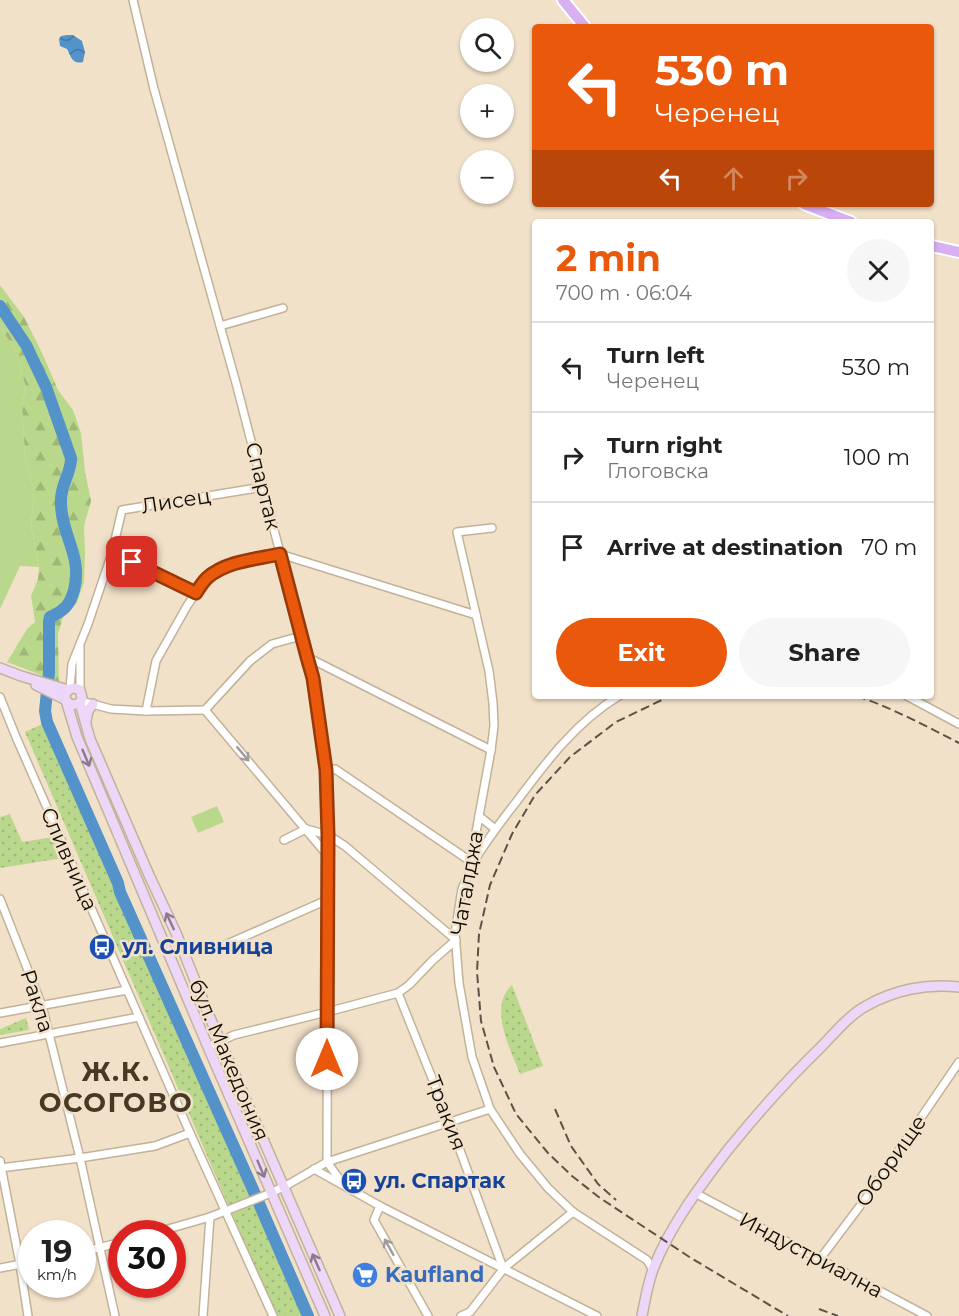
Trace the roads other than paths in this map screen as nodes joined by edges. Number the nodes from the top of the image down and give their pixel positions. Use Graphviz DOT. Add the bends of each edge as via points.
graph roads {
  1 [pos="133,0"];
  2 [pos="563,0"];
  3 [pos="583,24"];
  4 [pos="812,207"];
  5 [pos="843,219"];
  6 [pos="934,246"];
  7 [pos="959,252"];
  8 [pos="283,308"];
  9 [pos="220,326"];
  10 [pos="263,487"];
  11 [pos="492,528"];
  12 [pos="112,553"];
  13 [pos="280,554"];
  14 [pos="196,593"];
  15 [pos="476,615"];
  16 [pos="301,636"];
  17 [pos="307,657"];
  18 [pos="0,668"];
  19 [pos="53,690"];
  20 [pos="77,694"];
  21 [pos="0,697"];
  22 [pos="614,699"];
  23 [pos="913,699"];
  24 [pos="67,701"];
  25 [pos="94,704"];
  26 [pos="205,710"];
  27 [pos="146,711"];
  28 [pos="86,723"];
  29 [pos="959,724"];
  30 [pos="491,750"];
  31 [pos="326,770"];
  32 [pos="479,816"];
  33 [pos="495,829"];
  34 [pos="306,830"];
  35 [pos="328,835"];
  36 [pos="284,840"];
  37 [pos="328,856"];
  38 [pos="473,863"];
  39 [pos="0,899"];
  40 [pos="327,900"];
  41 [pos="456,940"];
  42 [pos="225,945"];
  43 [pos="959,987"];
  44 [pos="127,990"];
  45 [pos="398,993"];
  46 [pos="42,1006"];
  47 [pos="327,1012"];
  48 [pos="0,1013"];
  49 [pos="139,1017"];
  50 [pos="48,1034"];
  51 [pos="220,1041"];
  52 [pos="0,1042"];
  53 [pos="208,1047"];
  54 [pos="959,1062"];
  55 [pos="490,1109"];
  56 [pos="450,1123"];
  57 [pos="190,1133"];
  58 [pos="80,1158"];
  59 [pos="327,1162"];
  60 [pos="0,1166"];
  61 [pos="314,1170"];
  62 [pos="344,1186"];
  63 [pos="283,1187"];
  64 [pos="695,1193"];
  65 [pos="269,1194"];
  66 [pos="380,1206"];
  67 [pos="225,1210"];
  68 [pos="573,1212"];
  69 [pos="210,1217"];
  70 [pos="186,1224"];
  71 [pos="108,1246"];
  72 [pos="100,1248"];
  73 [pos="96,1249"];
  74 [pos="18,1254"];
  75 [pos="820,1259"];
  76 [pos="18,1264"];
  77 [pos="0,1268"];
  78 [pos="504,1268"];
  79 [pos="653,1270"];
  80 [pos="25,1298"];
  81 [pos="472,1314"];
  82 [pos="28,1316"];
  83 [pos="115,1316"];
  84 [pos="203,1316"];
  85 [pos="273,1316"];
  86 [pos="324,1316"];
  87 [pos="340,1316"];
  88 [pos="428,1316"];
  89 [pos="461,1316"];
  90 [pos="597,1316"];
  91 [pos="642,1316"];
  92 [pos="927,1316"];
  1 -- 9 [label="street, Спартак"];
  2 -- 3 [label="main road"];
  4 -- 5 [label="main road"];
  6 -- 7 [label="main road"];
  8 -- 9 [label="street"];
  9 -- 10 [label="street, Спартак"];
  10 -- 12 [label="street, Лисец" via="122,510"];
  10 -- 13 [label="street, Спартак"];
  11 -- 15 [label="street, Чаталджа" via="457,532"];
  12 -- 14 [label="street"];
  12 -- 20 [label="street, Лисец" via="80,645"];
  13 -- 14 [label="street" via="214,572"];
  13 -- 15 [label="street"];
  13 -- 16 [label="street, Спартак"];
  14 -- 27 [label="street" via="156,661"];
  15 -- 30 [label="street, Чаталджа" via="494,703"];
  16 -- 17 [label="street, Спартак"];
  16 -- 26 [label="street" via="272,644 250,661"];
  17 -- 30 [label="street"];
  17 -- 31 [label="street, Спартак"];
  18 -- 19 [label="street"];
  19 -- 20 [label="street"];
  19 -- 24 [label="street"];
  20 -- 24 [label="street" via="66,694"];
  20 -- 24 [label="street" via="75,705"];
  20 -- 25 [label="street"];
  20 -- 28 [label="street, бул. Македония"];
  21 -- 44 [label="street, Сливница"];
  22 -- 33 [label="street" via="574,731"];
  23 -- 29 [label="street"];
  24 -- 53 [label="street, бул. Македония, one-way" via="77,737"];
  25 -- 27 [label="street"];
  25 -- 28 [label="street"];
  26 -- 27 [label="street"];
  26 -- 34 [label="street, one-way"];
  51 -- 28 [label="street, бул. Македония, one-way"];
  30 -- 32 [label="street, Чаталджа"];
  31 -- 35 [label="street, Спартак"];
  31 -- 38 [label="street" via="335,769"];
  32 -- 33 [label="street"];
  32 -- 38 [label="street, Чаталджа"];
  33 -- 38 [label="street"];
  34 -- 35 [label="street"];
  34 -- 36 [label="street"];
  34 -- 37 [label="street"];
  35 -- 37 [label="street, Спартак"];
  35 -- 41 [label="street"];
  37 -- 40 [label="street, Спартак"];
  38 -- 41 [label="street, Чаталджа" via="462,889"];
  39 -- 46 [label="street, Ракла"];
  40 -- 42 [label="street"];
  40 -- 47 [label="street, Спартак"];
  41 -- 45 [label="street"];
  41 -- 55 [label="street, Чаталджа" via="472,1057"];
  43 -- 64 [label="street" via="920,987 860,1010 775,1094"];
  44 -- 46 [label="street"];
  44 -- 49 [label="street, Сливница"];
  45 -- 47 [label="street"];
  45 -- 56 [label="street, Тракия"];
  46 -- 48 [label="street"];
  46 -- 50 [label="street, Ракла"];
  47 -- 51 [label="street"];
  47 -- 59 [label="street, Спартак"];
  49 -- 50 [label="street"];
  49 -- 57 [label="street, Сливница"];
  50 -- 52 [label="street"];
  50 -- 58 [label="street, Ракла"];
  51 -- 53 [label="street"];
  51 -- 63 [label="street, бул. Македония"];
  53 -- 65 [label="street, бул. Македония, one-way"];
  54 -- 75 [label="street, Оборище"];
  55 -- 56 [label="street"];
  55 -- 68 [label="street, Чаталджа" via="520,1154"];
  56 -- 59 [label="street"];
  56 -- 78 [label="street, Тракия"];
  57 -- 58 [label="street" via="155,1146"];
  57 -- 67 [label="street, Сливница"];
  58 -- 60 [label="street"];
  58 -- 72 [label="street, Ракла"];
  59 -- 61 [label="street"];
  59 -- 62 [label="street"];
  60 -- 74 [label="street"];
  61 -- 62 [label="street"];
  61 -- 63 [label="street"];
  62 -- 66 [label="street"];
  63 -- 65 [label="street"];
  87 -- 63 [label="street, бул. Македония, one-way"];
  64 -- 75 [label="street, Индустриална"];
  64 -- 79 [label="street"];
  65 -- 67 [label="street"];
  65 -- 86 [label="street, бул. Македония"];
  66 -- 78 [label="street"];
  88 -- 66 [label="street, one-way" via="374,1220"];
  67 -- 69 [label="street"];
  67 -- 85 [label="street, Сливница"];
  68 -- 78 [label="street"];
  68 -- 79 [label="street, Чаталджа" via="647,1260"];
  69 -- 70 [label="street"];
  69 -- 84 [label="street"];
  71 -- 72 [label="street"];
  72 -- 73 [label="street"];
  72 -- 83 [label="street, Ракла"];
  75 -- 92 [label="street, Индустриална"];
  76 -- 77 [label="street"];
  78 -- 81 [label="street"];
  78 -- 90 [label="street"];
  79 -- 91 [label="street"];
  80 -- 82 [label="street"];
  81 -- 89 [label="street"];
}
